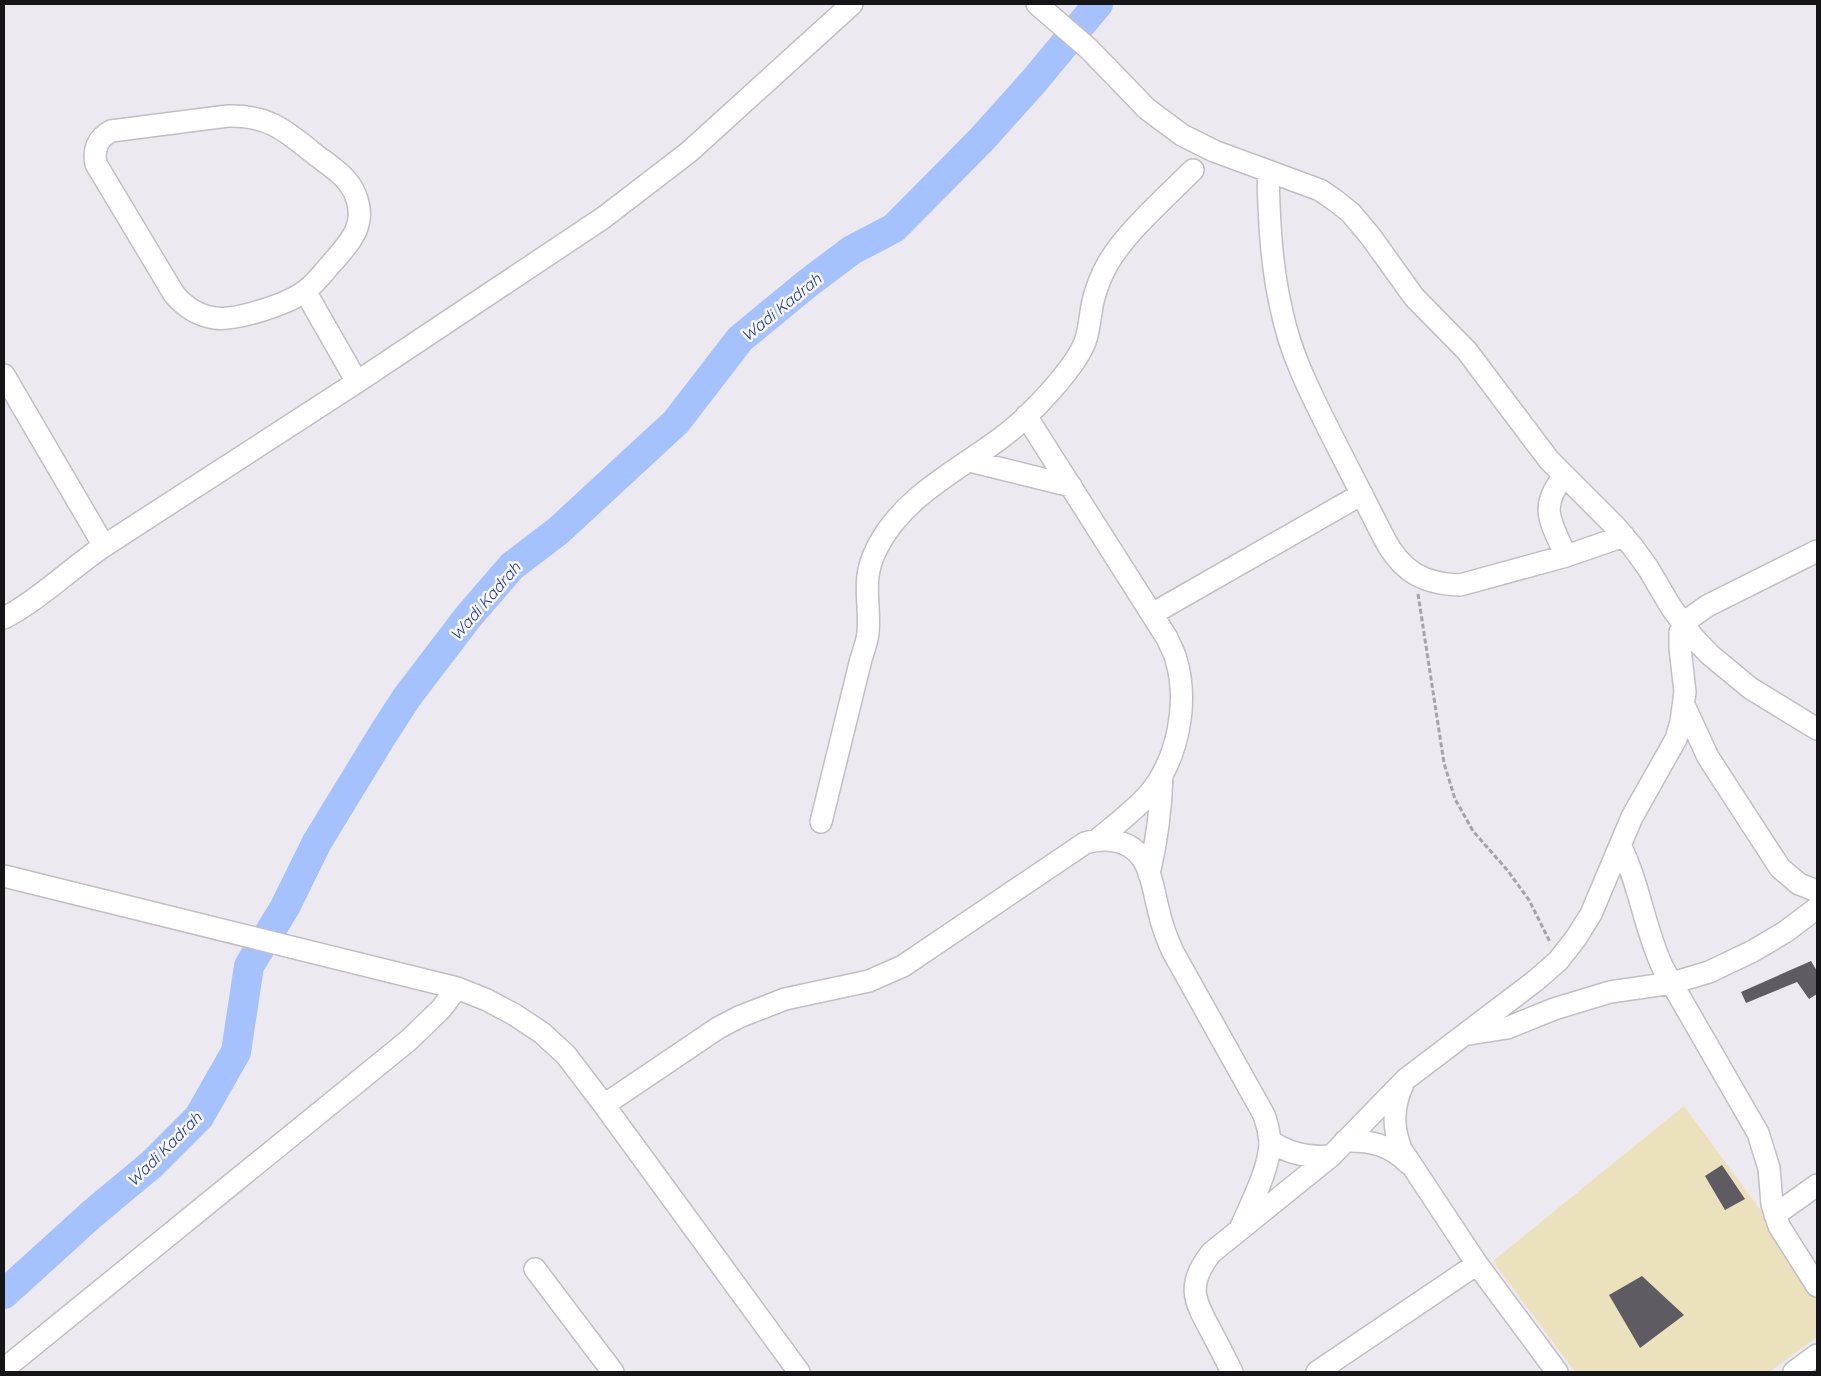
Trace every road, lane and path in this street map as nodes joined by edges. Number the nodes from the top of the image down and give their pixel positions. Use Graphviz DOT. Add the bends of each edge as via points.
graph roads {
  1 [pos="852,4"];
  2 [pos="1037,4"];
  3 [pos="1193,170"];
  4 [pos="1268,172"];
  5 [pos="305,292"];
  6 [pos="4,375"];
  7 [pos="357,382"];
  8 [pos="1026,416"];
  9 [pos="970,461"];
  10 [pos="1564,476"];
  11 [pos="1071,486"];
  12 [pos="1362,494"];
  13 [pos="1624,536"];
  14 [pos="104,546"];
  15 [pos="1817,551"];
  16 [pos="1566,556"];
  17 [pos="1414,574"];
  18 [pos="47,588"];
  19 [pos="4,604"];
  20 [pos="1152,614"];
  21 [pos="4,618"];
  22 [pos="1683,625"];
  23 [pos="1684,705"];
  24 [pos="1817,729"];
  25 [pos="1162,775"];
  26 [pos="821,822"];
  27 [pos="1097,840"];
  28 [pos="1620,845"];
  29 [pos="1149,874"];
  30 [pos="4,876"];
  31 [pos="1817,891"];
  32 [pos="1817,908"];
  33 [pos="1558,961"];
  34 [pos="1672,983"];
  35 [pos="457,988"];
  36 [pos="1466,1034"];
  37 [pos="1406,1079"];
  38 [pos="604,1105"];
  39 [pos="1270,1141"];
  40 [pos="1338,1149"];
  41 [pos="1412,1167"];
  42 [pos="1817,1185"];
  43 [pos="1775,1215"];
  44 [pos="1240,1230"];
  45 [pos="1477,1264"];
  46 [pos="535,1269"];
  47 [pos="1817,1286"];
  48 [pos="1817,1355"];
  49 [pos="4,1369"];
  50 [pos="613,1372"];
  51 [pos="799,1372"];
  52 [pos="1232,1372"];
  53 [pos="1317,1372"];
  54 [pos="1557,1372"];
  55 [pos="1794,1372"];
  1 -- 7 [label="street" via="689,152 603,218"];
  2 -- 4 [label="street" via="1164,122 1202,146"];
  3 -- 8 [label="street" via="1116,250 1099,282 1080,352"];
  4 -- 10 [label="street" via="1320,190 1351,213 1372,237 1414,298 1467,350 1538,447"];
  4 -- 12 [label="street" via="1274,272 1282,313 1294,354 1311,394"];
  5 -- 5 [label="street" via="352,239 360,216 354,192 347,181 289,134 260,119 236,116 111,131 99,141 94,156 96,164 174,294 189,308 207,317 228,319 277,305"];
  5 -- 7 [label="street"];
  6 -- 14 [label="street"];
  7 -- 14 [label="street"];
  8 -- 9 [label="street"];
  8 -- 11 [label="street"];
  9 -- 11 [label="street"];
  9 -- 26 [label="street" via="940,480 909,506 877,548 866,593 868,635"];
  10 -- 13 [label="street"];
  10 -- 16 [label="street" via="1553,490 1549,512"];
  11 -- 20 [label="street"];
  12 -- 17 [label="street" via="1391,552"];
  12 -- 20 [label="street"];
  13 -- 16 [label="street"];
  13 -- 22 [label="street"];
  14 -- 18 [label="street"];
  15 -- 22 [label="street" via="1707,606"];
  16 -- 17 [label="street" via="1460,585 1444,585"];
  17 -- 33 [label="path" via="1444,764 1452,790 1473,831 1529,900"];
  18 -- 19 [label="street"];
  18 -- 21 [label="street" via="26,606"];
  20 -- 25 [label="street" via="1176,660 1180,683 1178,730"];
  22 -- 23 [label="street" via="1679,640"];
  22 -- 24 [label="street" via="1727,670 1773,704"];
  23 -- 28 [label="street" via="1676,739 1646,790"];
  23 -- 31 [label="street" via="1708,757 1780,868 1799,884"];
  25 -- 27 [label="street" via="1133,810"];
  25 -- 29 [label="street" via="1157,842"];
  27 -- 29 [label="street" via="1115,840 1132,848"];
  27 -- 38 [label="street" via="1080,847 903,966 869,981 785,999 739,1017"];
  28 -- 33 [label="street" via="1590,914"];
  28 -- 34 [label="street" via="1632,872 1653,945"];
  29 -- 39 [label="street" via="1168,939 1261,1108"];
  30 -- 35 [label="street"];
  32 -- 34 [label="street" via="1753,951 1709,972"];
  33 -- 36 [label="street"];
  34 -- 36 [label="street" via="1610,992 1572,1002 1507,1028"];
  34 -- 43 [label="street" via="1758,1133 1769,1168"];
  35 -- 38 [label="street" via="487,1000 542,1033 566,1055"];
  35 -- 49 [label="street" via="441,1009 408,1040"];
  36 -- 37 [label="street"];
  37 -- 40 [label="street"];
  37 -- 41 [label="street" via="1398,1095 1394,1119 1397,1139"];
  38 -- 51 [label="street"];
  39 -- 40 [label="street" via="1296,1154 1308,1156"];
  39 -- 44 [label="street" via="1265,1168"];
  40 -- 41 [label="street" via="1360,1140 1374,1142 1389,1148"];
  40 -- 44 [label="street"];
  41 -- 45 [label="street"];
  42 -- 43 [label="street"];
  43 -- 47 [label="street" via="1784,1237"];
  44 -- 52 [label="street" via="1210,1253 1201,1265 1195,1296 1198,1309"];
  45 -- 53 [label="street"];
  45 -- 54 [label="street"];
  46 -- 50 [label="street"];
  48 -- 55 [label="street"];
}
